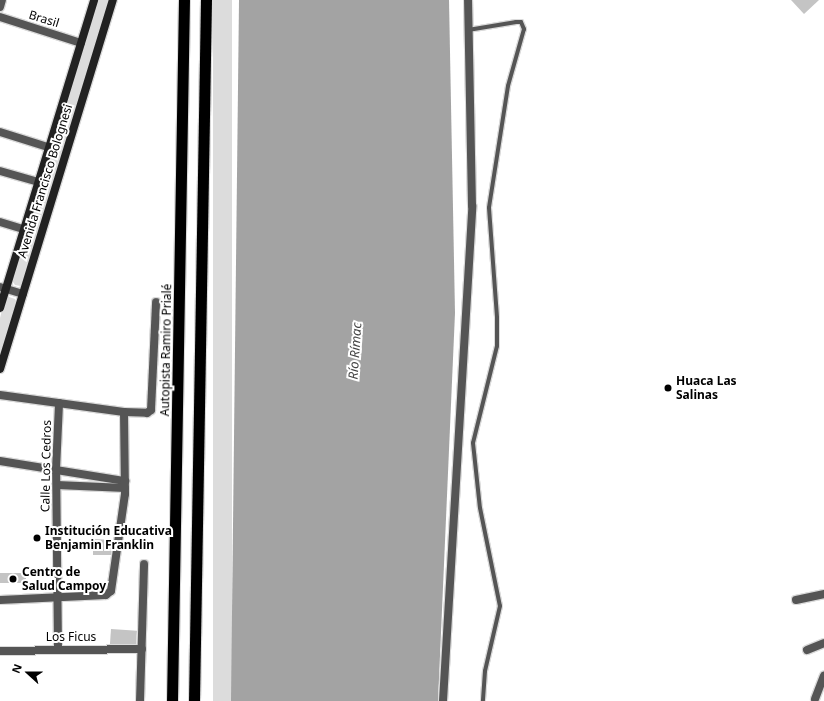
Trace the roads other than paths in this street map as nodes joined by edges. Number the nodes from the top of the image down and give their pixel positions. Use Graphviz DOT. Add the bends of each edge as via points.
graph roads {
  1 [pos="2,0"];
  2 [pos="94,0"];
  3 [pos="113,0"];
  4 [pos="184,0"];
  5 [pos="206,0"];
  6 [pos="468,0"];
  7 [pos="0,8"];
  8 [pos="0,17"];
  9 [pos="468,30"];
  10 [pos="81,43"];
  11 [pos="0,132"];
  12 [pos="48,147"];
  13 [pos="0,171"];
  14 [pos="38,182"];
  15 [pos="0,222"];
  16 [pos="23,230"];
  17 [pos="3,288"];
  18 [pos="23,294"];
  19 [pos="156,302"];
  20 [pos="0,308"];
  21 [pos="0,369"];
  22 [pos="0,395"];
  23 [pos="59,403"];
  24 [pos="124,412"];
  25 [pos="0,461"];
  26 [pos="56,470"];
  27 [pos="125,484"];
  28 [pos="57,485"];
  29 [pos="144,564"];
  30 [pos="824,594"];
  31 [pos="58,597"];
  32 [pos="0,600"];
  33 [pos="796,600"];
  34 [pos="824,643"];
  35 [pos="58,648"];
  36 [pos="142,649"];
  37 [pos="807,650"];
  38 [pos="0,651"];
  39 [pos="824,676"];
  40 [pos="815,699"];
  41 [pos="140,701"];
  42 [pos="172,701"];
  43 [pos="194,701"];
  44 [pos="443,701"];
  45 [pos="483,701"];
  1 -- 7 [label="street"];
  2 -- 10 [label="main road, Avenida Francisco Bolognesi"];
  3 -- 18 [label="main road, Avenida Francisco Bolognesi"];
  4 -- 42 [label="highway, Autopista Ramiro Prialé"];
  5 -- 43 [label="highway"];
  6 -- 9 [label="street"];
  8 -- 10 [label="street, Brasil"];
  9 -- 44 [label="street" via="472,206"];
  9 -- 45 [label="lane" via="516,22 520,22 524,29 508,86 489,208 497,346 473,443 480,508 500,606 485,671"];
  10 -- 12 [label="main road, Avenida Francisco Bolognesi"];
  11 -- 12 [label="street"];
  12 -- 14 [label="main road, Avenida Francisco Bolognesi"];
  13 -- 14 [label="street"];
  14 -- 16 [label="main road, Avenida Francisco Bolognesi"];
  15 -- 16 [label="street"];
  16 -- 17 [label="main road, Avenida Francisco Bolognesi"];
  17 -- 18 [label="street"];
  17 -- 20 [label="main road, Avenida Francisco Bolognesi"];
  18 -- 21 [label="main road, Avenida Francisco Bolognesi"];
  19 -- 24 [label="street" via="153,407 147,413"];
  22 -- 23 [label="street"];
  23 -- 24 [label="street"];
  23 -- 26 [label="street, Calle Los Cedros"];
  24 -- 27 [label="street"];
  25 -- 26 [label="street"];
  26 -- 27 [label="street"];
  26 -- 28 [label="street, Calle Los Cedros"];
  27 -- 28 [label="street"];
  27 -- 31 [label="street" via="112,588 106,595"];
  28 -- 31 [label="street, Calle Los Cedros"];
  29 -- 36 [label="street"];
  30 -- 33 [label="street"];
  31 -- 32 [label="street"];
  31 -- 35 [label="street, Calle Los Cedros"];
  34 -- 37 [label="street"];
  35 -- 36 [label="street, Los Ficus"];
  35 -- 38 [label="street, Los Ficus"];
  36 -- 41 [label="street"];
  39 -- 40 [label="street"];
}
